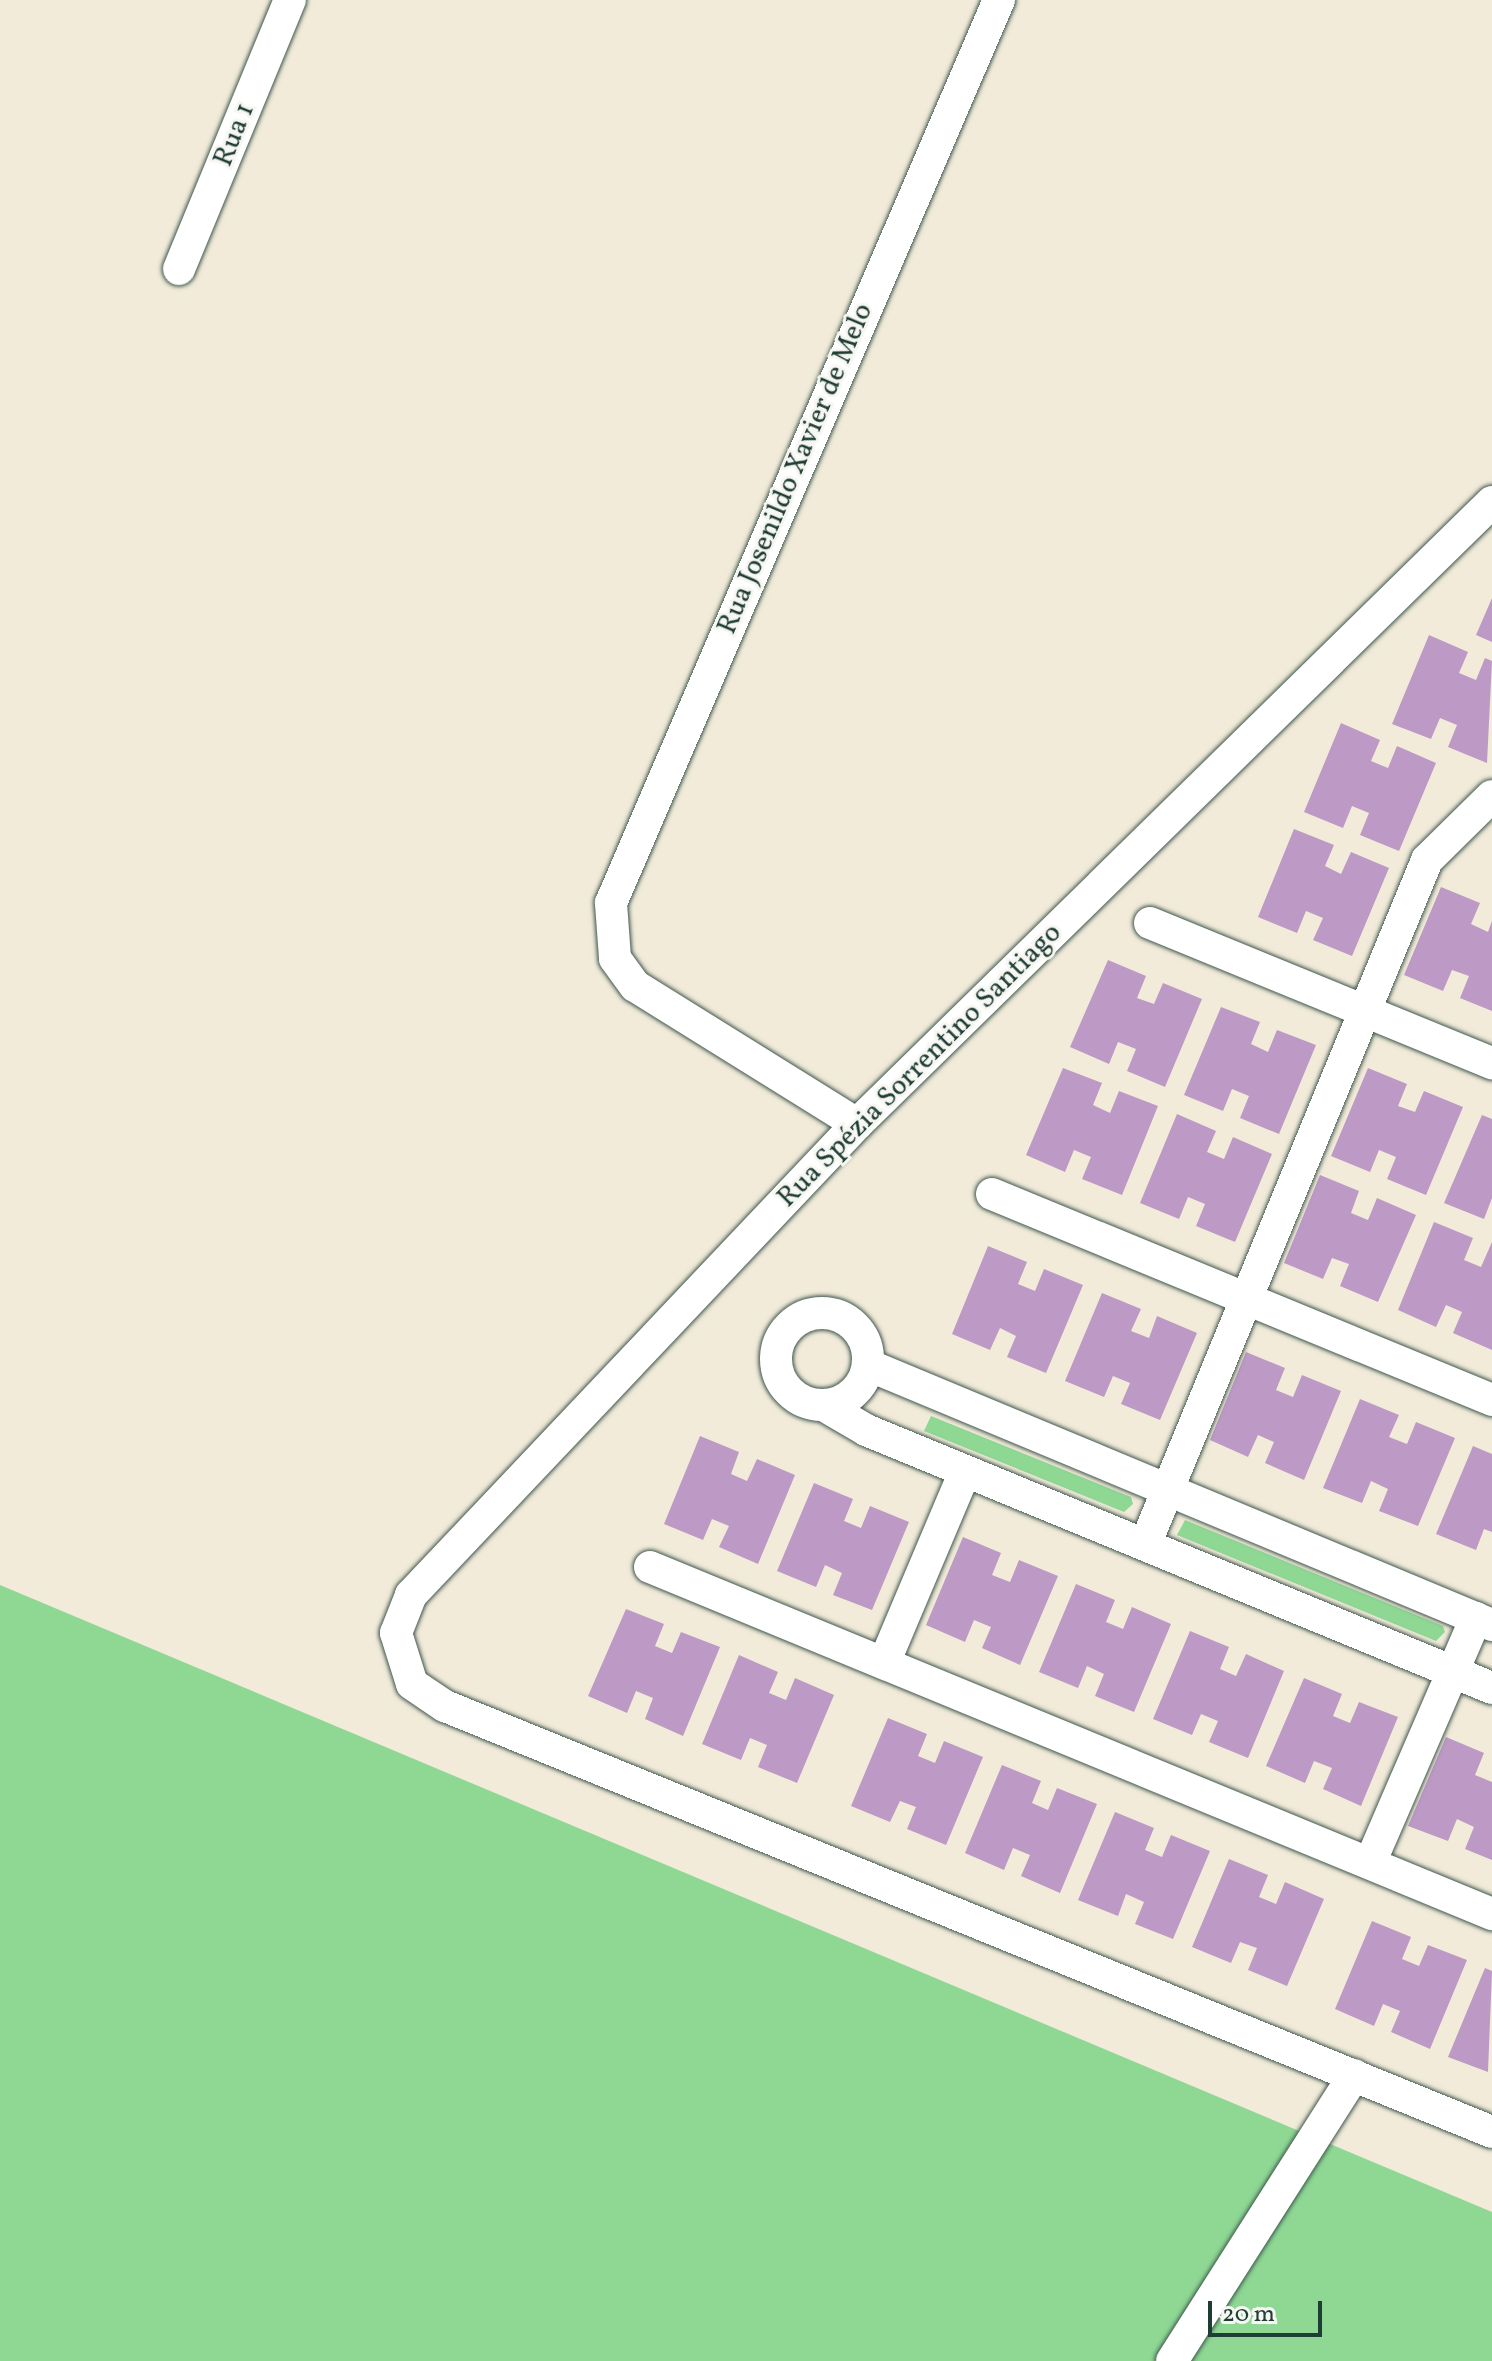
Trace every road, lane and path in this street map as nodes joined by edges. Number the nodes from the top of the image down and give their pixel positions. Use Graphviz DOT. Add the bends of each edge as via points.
graph roads {
  1 [pos="290,0"];
  2 [pos="999,0"];
  3 [pos="179,269"];
  4 [pos="1492,502"];
  5 [pos="1492,796"];
  6 [pos="1150,923"];
  7 [pos="1365,1011"];
  8 [pos="1492,1063"];
  9 [pos="857,1124"];
  10 [pos="992,1194"];
  11 [pos="1248,1299"];
  12 [pos="868,1365"];
  13 [pos="1492,1400"];
  14 [pos="825,1406"];
  15 [pos="965,1471"];
  16 [pos="1169,1491"];
  17 [pos="1145,1545"];
  18 [pos="650,1567"];
  19 [pos="1484,1622"];
  20 [pos="884,1663"];
  21 [pos="1451,1672"];
  22 [pos="1492,1688"];
  23 [pos="1370,1863"];
  24 [pos="1492,1914"];
  25 [pos="1354,2075"];
  26 [pos="1492,2132"];
  27 [pos="1172,2361"];
  1 -- 3 [label="street, Rua 1"];
  2 -- 9 [label="street, Rua Josenildo Xavier de Melo" via="618,880 611,943 623,972 650,998"];
  4 -- 9 [label="street, Rua Spézia Sorrentino Santiago"];
  5 -- 7 [label="street" via="1427,860"];
  6 -- 7 [label="street"];
  7 -- 8 [label="street"];
  7 -- 11 [label="street"];
  9 -- 25 [label="street, Rua Spézia Sorrentino Santiago" via="411,1595 398,1620 399,1660 412,1684 445,1706"];
  10 -- 11 [label="street"];
  11 -- 13 [label="street"];
  11 -- 16 [label="street"];
  12 -- 14 [label="street" via="854,1393"];
  12 -- 14 [label="street" via="861,1334 836,1315 790,1326 777,1354 784,1385"];
  12 -- 16 [label="street"];
  14 -- 15 [label="street"];
  15 -- 17 [label="street"];
  15 -- 20 [label="street"];
  16 -- 17 [label="street"];
  16 -- 19 [label="street"];
  17 -- 21 [label="street"];
  18 -- 20 [label="street"];
  19 -- 21 [label="street"];
  20 -- 23 [label="street"];
  21 -- 22 [label="street"];
  21 -- 23 [label="street"];
  23 -- 24 [label="street"];
  25 -- 26 [label="street"];
  25 -- 27 [label="street"];
}
